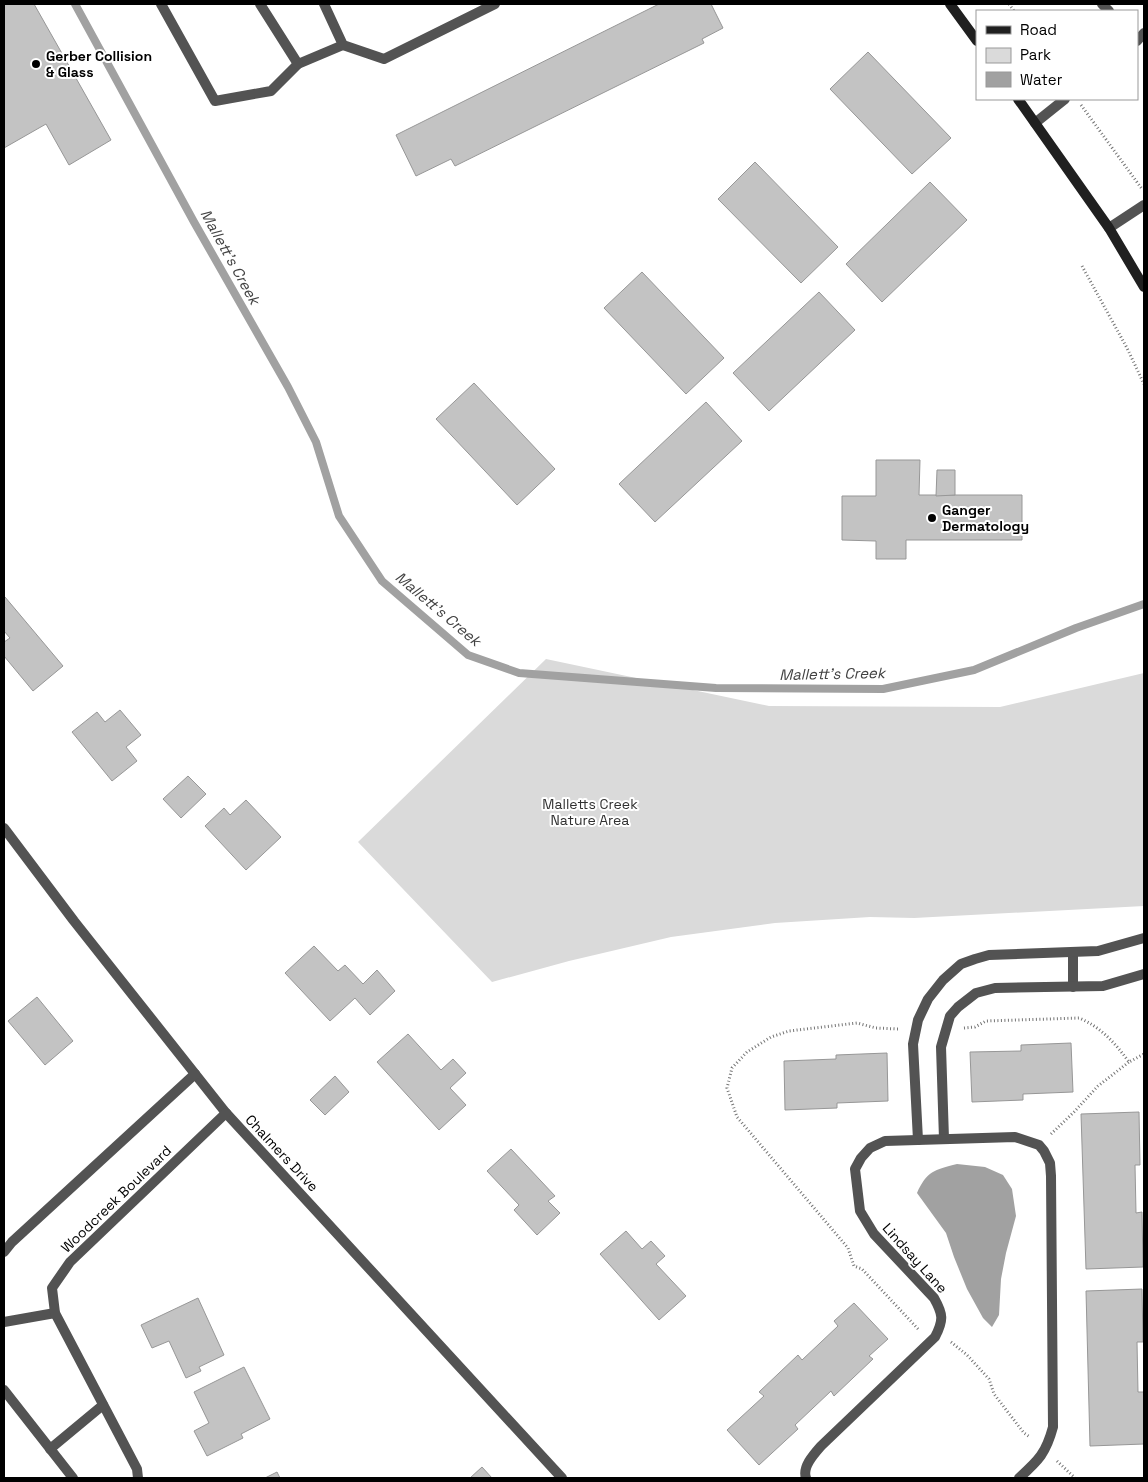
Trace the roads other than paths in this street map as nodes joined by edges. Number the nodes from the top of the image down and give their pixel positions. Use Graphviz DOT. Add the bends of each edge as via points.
graph roads {
  1 [pos="162,4"];
  2 [pos="260,4"];
  3 [pos="324,4"];
  4 [pos="495,4"];
  5 [pos="950,4"];
  6 [pos="976,40"];
  7 [pos="343,45"];
  8 [pos="298,64"];
  9 [pos="1019,100"];
  10 [pos="1064,100"];
  11 [pos="1035,122"];
  12 [pos="1144,205"];
  13 [pos="1109,228"];
  14 [pos="1144,287"];
  15 [pos="4,828"];
  16 [pos="1144,938"];
  17 [pos="1073,952"];
  18 [pos="1144,974"];
  19 [pos="1074,987"];
  20 [pos="195,1074"];
  21 [pos="226,1113"];
  22 [pos="944,1139"];
  23 [pos="918,1140"];
  24 [pos="4,1252"];
  25 [pos="55,1313"];
  26 [pos="4,1322"];
  27 [pos="4,1390"];
  28 [pos="103,1405"];
  29 [pos="50,1449"];
  30 [pos="73,1478"];
  31 [pos="138,1478"];
  32 [pos="562,1478"];
  33 [pos="806,1478"];
  34 [pos="1019,1478"];
  1 -- 8 [label="street" via="215,101 271,90"];
  2 -- 8 [label="street"];
  3 -- 7 [label="street"];
  4 -- 7 [label="street" via="384,59"];
  5 -- 6 [label="main road"];
  7 -- 8 [label="street"];
  9 -- 11 [label="main road"];
  10 -- 11 [label="street"];
  11 -- 13 [label="main road"];
  12 -- 13 [label="street"];
  13 -- 14 [label="main road"];
  15 -- 20 [label="street, Chalmers Drive"];
  16 -- 17 [label="street" via="1098,952"];
  17 -- 19 [label="street"];
  17 -- 23 [label="street" via="975,958 961,964 943,980 928,999 918,1020 913,1044"];
  18 -- 19 [label="street" via="1103,986"];
  19 -- 22 [label="street" via="995,988 976,993 950,1016 941,1047"];
  20 -- 21 [label="street, Chalmers Drive"];
  20 -- 24 [label="street"];
  21 -- 25 [label="street, Woodcreek Boulevard" via="70,1262 52,1288"];
  21 -- 32 [label="street, Chalmers Drive"];
  22 -- 23 [label="street, Lindsay Lane"];
  22 -- 34 [label="street, Lindsay Lane" via="1015,1137 1039,1146 1050,1163 1053,1427 1044,1452"];
  23 -- 33 [label="street, Lindsay Lane" via="885,1141 870,1148 861,1158 855,1169 860,1211 874,1234 934,1298 941,1311 942,1324 935,1337 820,1446 810,1460"];
  25 -- 26 [label="street"];
  25 -- 28 [label="street, Woodcreek Boulevard"];
  27 -- 29 [label="street"];
  28 -- 29 [label="street"];
  28 -- 31 [label="street, Woodcreek Boulevard" via="137,1469"];
  29 -- 30 [label="street"];
}
